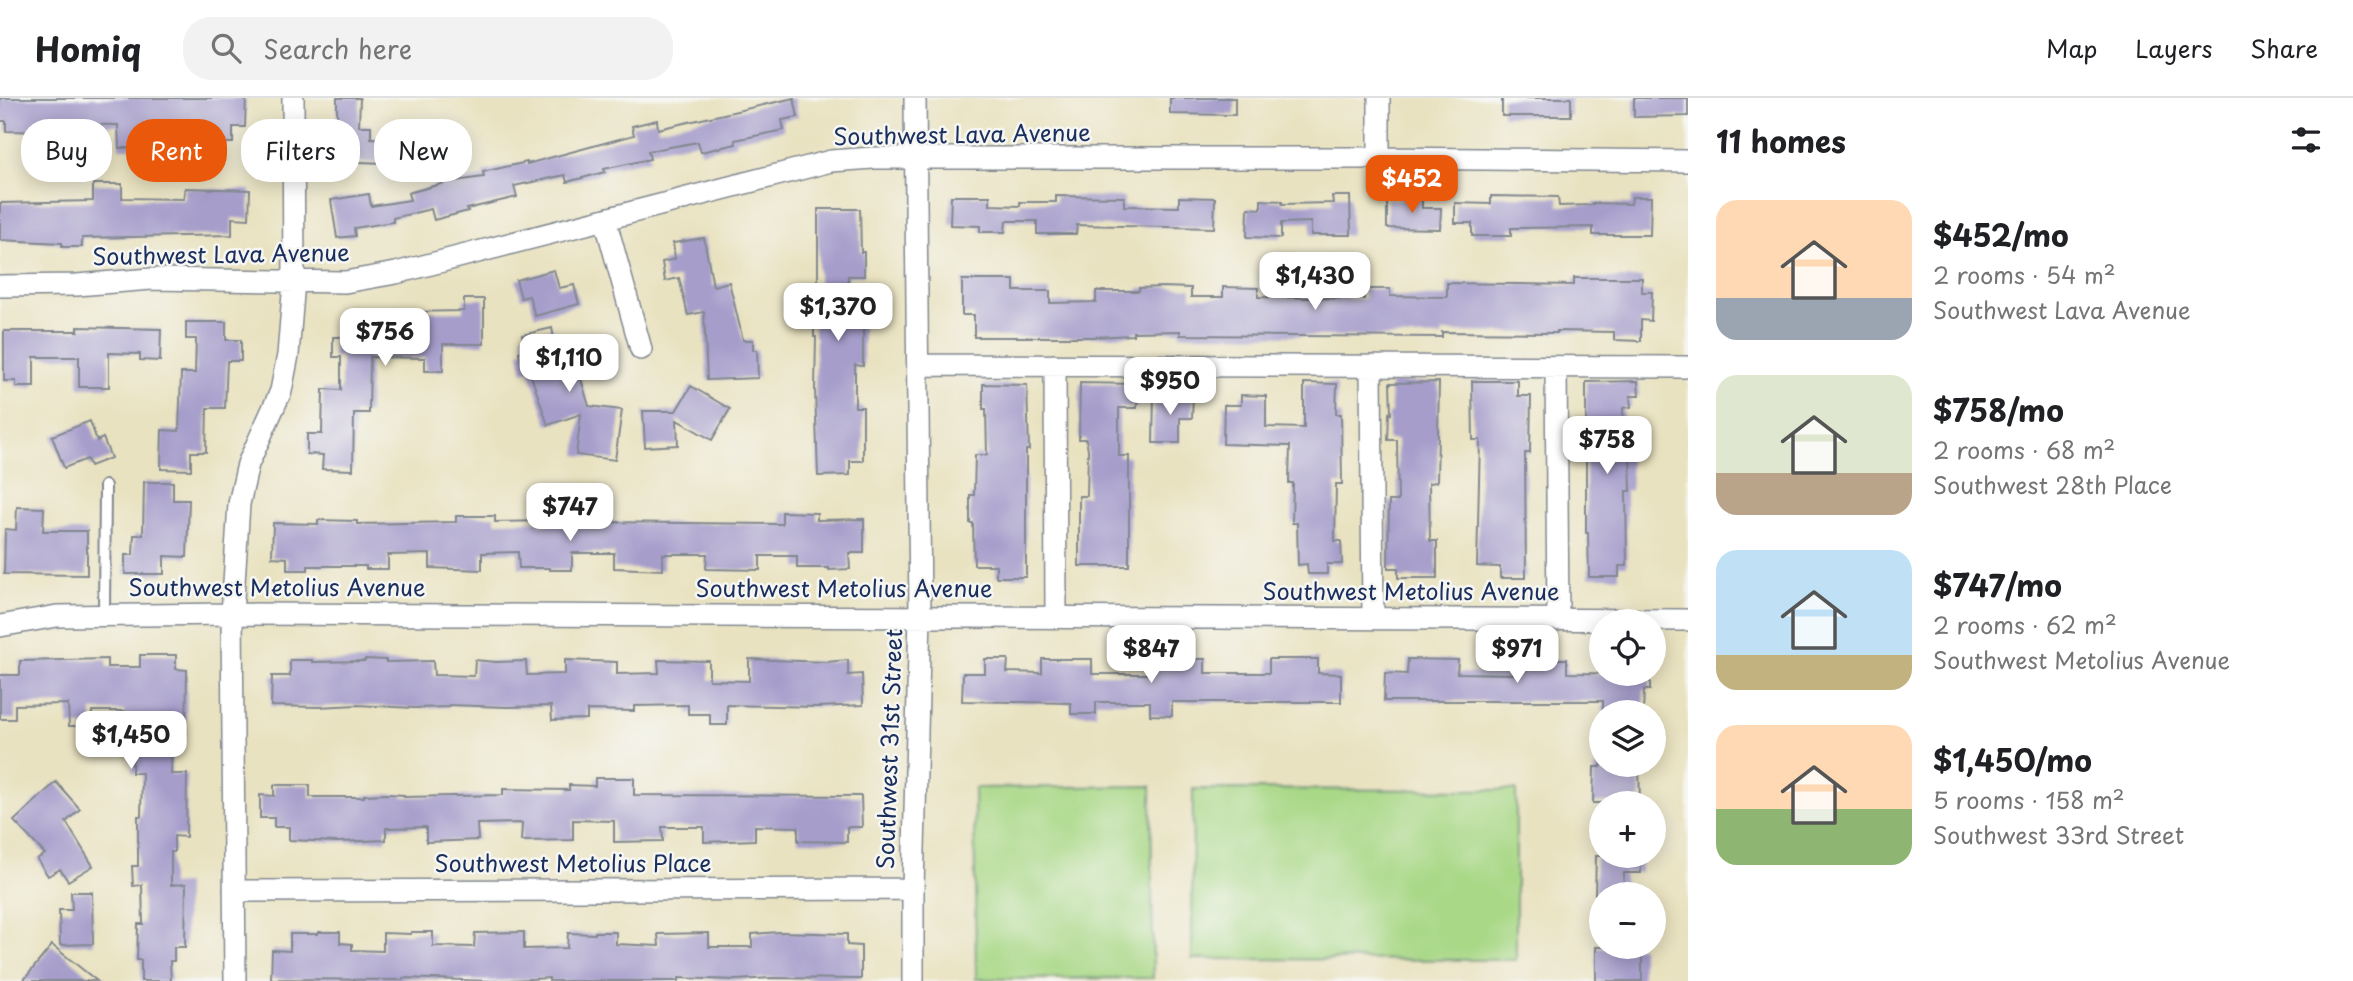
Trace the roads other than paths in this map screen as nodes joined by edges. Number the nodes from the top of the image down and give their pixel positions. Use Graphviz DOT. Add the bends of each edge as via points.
graph roads {
  1 [pos="293,98"];
  2 [pos="915,98"];
  3 [pos="1379,98"];
  4 [pos="1379,158"];
  5 [pos="915,159"];
  6 [pos="1688,161"];
  7 [pos="605,219"];
  8 [pos="294,282"];
  9 [pos="0,286"];
  10 [pos="641,349"];
  11 [pos="918,365"];
  12 [pos="1055,365"];
  13 [pos="1371,366"];
  14 [pos="1556,366"];
  15 [pos="1688,367"];
  16 [pos="105,486"];
  17 [pos="232,614"];
  18 [pos="104,615"];
  19 [pos="920,615"];
  20 [pos="1056,617"];
  21 [pos="1373,618"];
  22 [pos="1558,620"];
  23 [pos="1688,620"];
  24 [pos="0,626"];
  25 [pos="913,889"];
  26 [pos="234,891"];
  27 [pos="235,981"];
  28 [pos="913,981"];
  1 -- 8 [label="street"];
  2 -- 5 [label="street, Southwest 31st Street"];
  3 -- 4 [label="street"];
  4 -- 5 [label="street, Southwest Lava Avenue"];
  4 -- 6 [label="street, Southwest Lava Avenue"];
  5 -- 7 [label="street, Southwest Lava Avenue" via="831,161"];
  5 -- 11 [label="street, Southwest 31st Street"];
  7 -- 8 [label="street, Southwest Lava Avenue" via="396,273 345,282"];
  7 -- 10 [label="street"];
  8 -- 9 [label="street, Southwest Lava Avenue" via="150,279"];
  8 -- 17 [label="street" via="281,390 248,464 239,504"];
  11 -- 12 [label="street"];
  11 -- 19 [label="street, Southwest 31st Street"];
  12 -- 13 [label="street"];
  12 -- 20 [label="street"];
  13 -- 14 [label="street"];
  13 -- 21 [label="street"];
  14 -- 15 [label="street"];
  14 -- 22 [label="street"];
  16 -- 18 [label="lane"];
  17 -- 18 [label="street, Southwest Metolius Avenue"];
  17 -- 19 [label="street, Southwest Metolius Avenue"];
  17 -- 26 [label="street"];
  18 -- 24 [label="street, Southwest Metolius Avenue" via="57,616"];
  19 -- 20 [label="street, Southwest Metolius Avenue"];
  19 -- 25 [label="street, Southwest 31st Street"];
  20 -- 21 [label="street, Southwest Metolius Avenue"];
  21 -- 22 [label="street, Southwest Metolius Avenue"];
  22 -- 23 [label="street, Southwest Metolius Avenue"];
  25 -- 26 [label="street, Southwest Metolius Place"];
  25 -- 28 [label="street, Southwest 31st Street"];
  26 -- 27 [label="street"];
}
